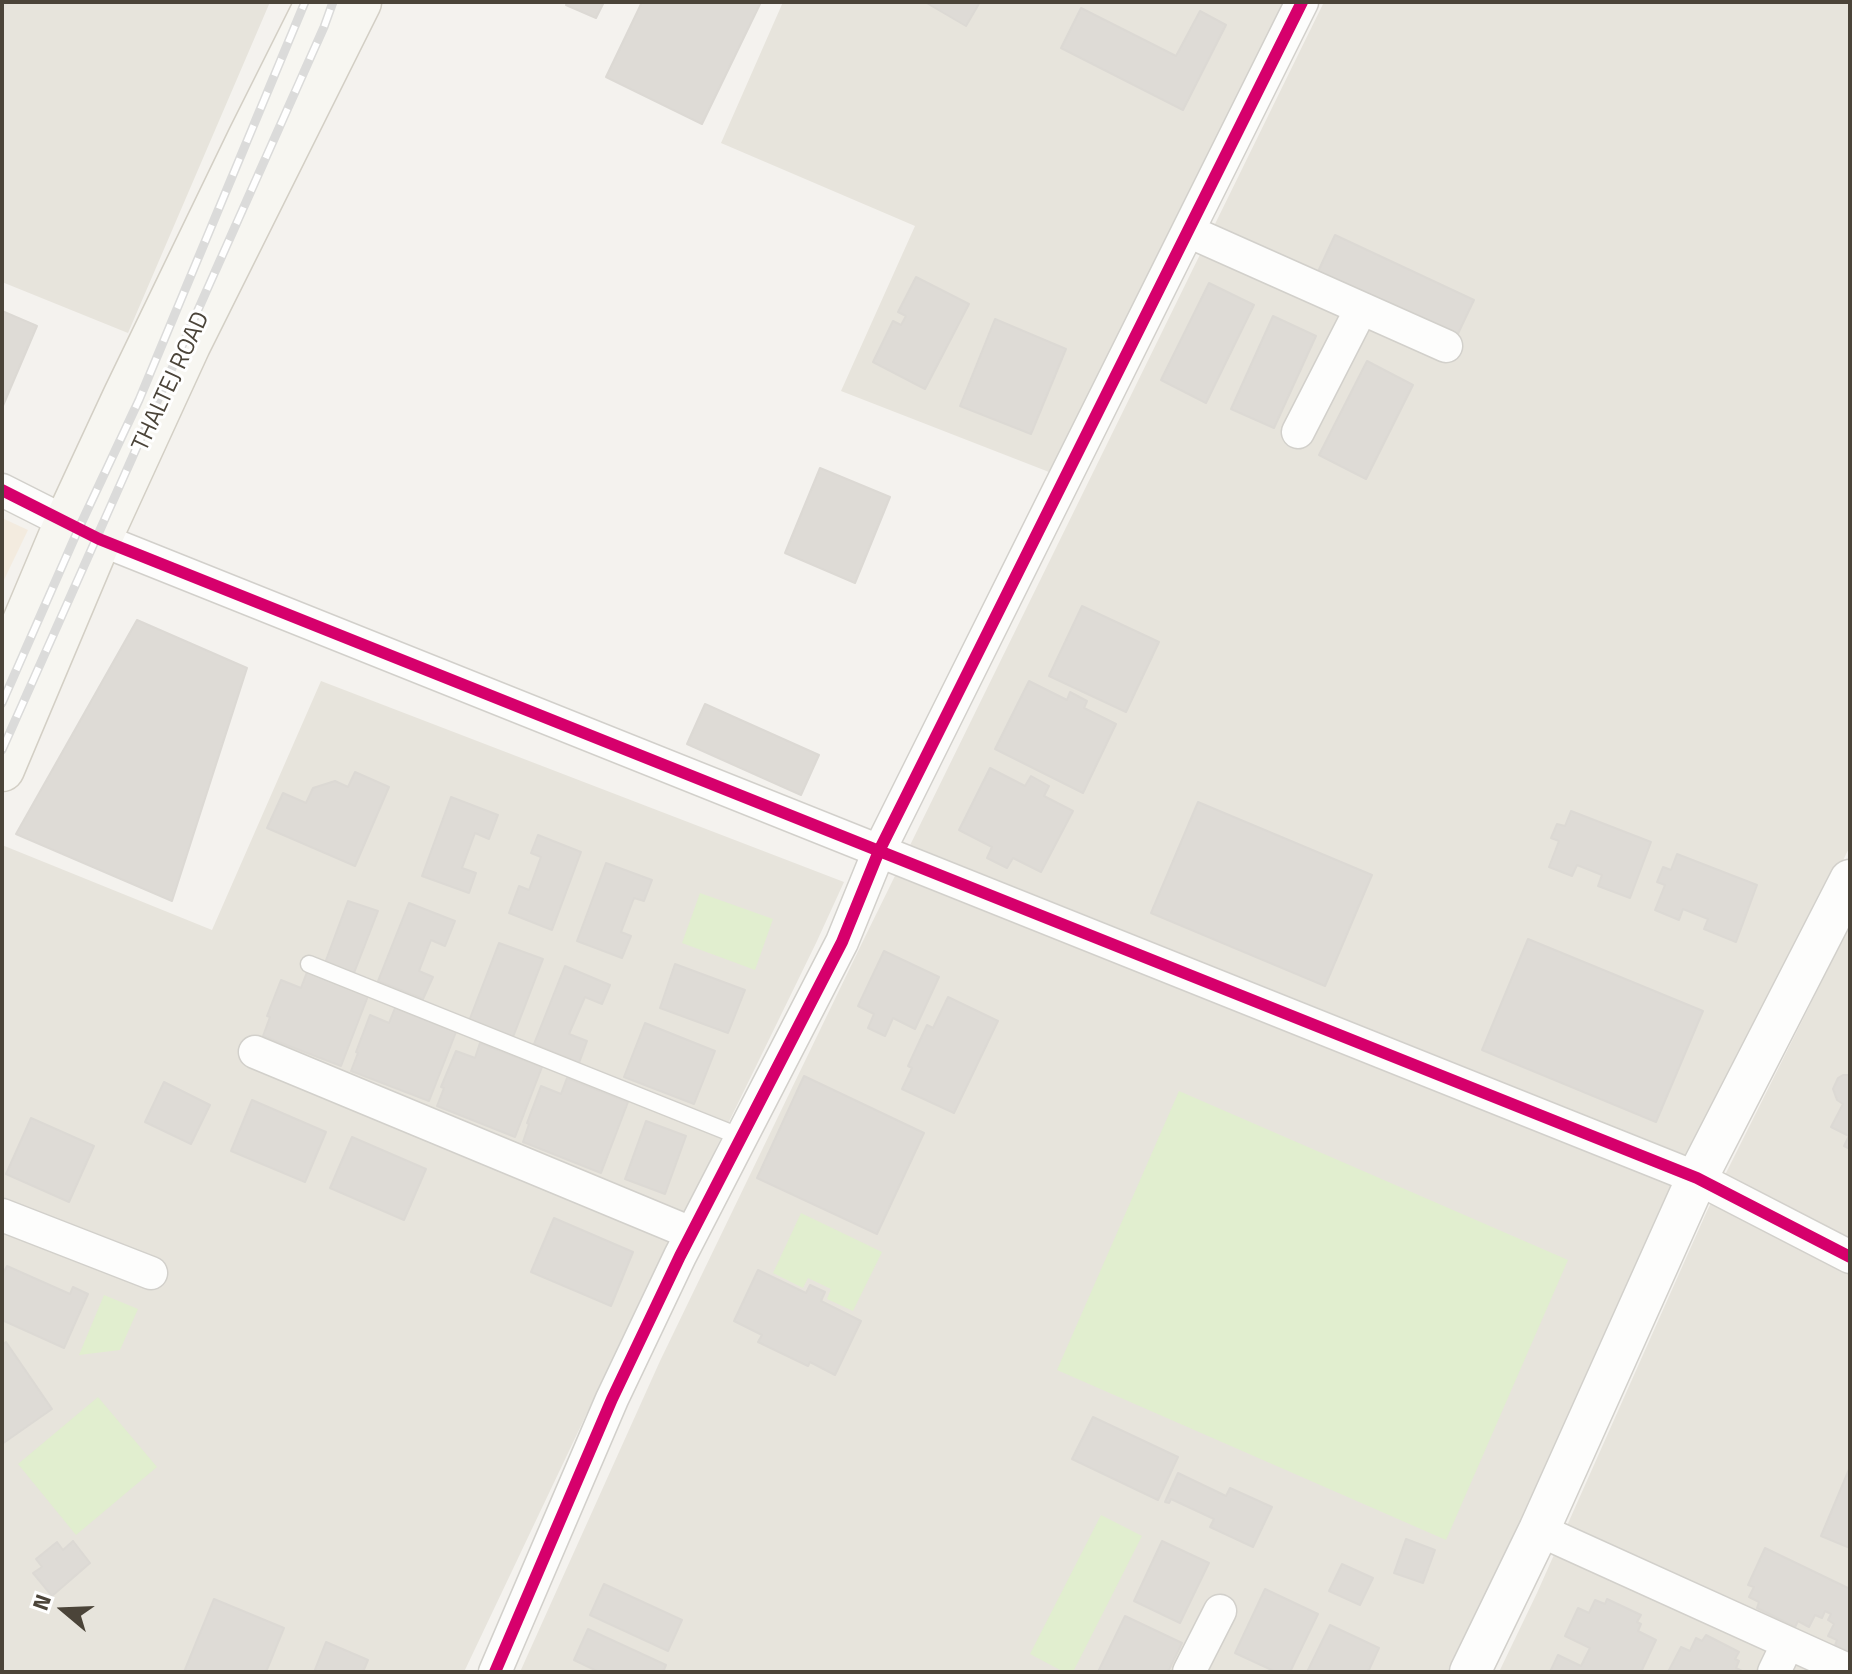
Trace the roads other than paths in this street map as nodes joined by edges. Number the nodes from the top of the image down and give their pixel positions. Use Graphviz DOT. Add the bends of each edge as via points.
graph roads {
  1 [pos="318,2"];
  2 [pos="359,2"];
  3 [pos="1302,2"];
  4 [pos="1188,231"];
  5 [pos="1361,309"];
  6 [pos="1446,346"];
  7 [pos="1298,432"];
  8 [pos="2,490"];
  9 [pos="82,532"];
  10 [pos="2,676"];
  11 [pos="2,769"];
  12 [pos="879,851"];
  13 [pos="1850,880"];
  14 [pos="309,964"];
  15 [pos="255,1052"];
  16 [pos="741,1137"];
  17 [pos="1697,1178"];
  18 [pos="2,1215"];
  19 [pos="691,1233"];
  20 [pos="1850,1257"];
  21 [pos="151,1273"];
  22 [pos="1539,1530"];
  23 [pos="1220,1611"];
  24 [pos="1788,1643"];
  25 [pos="1850,1671"];
  26 [pos="495,1672"];
  27 [pos="1189,1672"];
  28 [pos="1470,1672"];
  29 [pos="1774,1672"];
  1 -- 9 [label="main road, THALTEJ ROAD" via="162,317"];
  2 -- 9 [label="main road, THALTEJ ROAD" via="188,345"];
  3 -- 4 [label="street"];
  4 -- 5 [label="street"];
  4 -- 12 [label="street"];
  5 -- 6 [label="street"];
  5 -- 7 [label="street"];
  8 -- 9 [label="street"];
  9 -- 10 [label="main road, THALTEJ ROAD"];
  9 -- 11 [label="main road, THALTEJ ROAD"];
  9 -- 12 [label="street"];
  12 -- 16 [label="street" via="842,942"];
  12 -- 17 [label="street"];
  13 -- 17 [label="street"];
  14 -- 16 [label="lane"];
  15 -- 19 [label="street"];
  16 -- 19 [label="street"];
  17 -- 20 [label="street"];
  17 -- 22 [label="street"];
  18 -- 21 [label="street"];
  19 -- 26 [label="street" via="612,1399"];
  22 -- 24 [label="street"];
  22 -- 28 [label="street"];
  23 -- 27 [label="street"];
  24 -- 25 [label="street"];
  24 -- 29 [label="street"];
}
